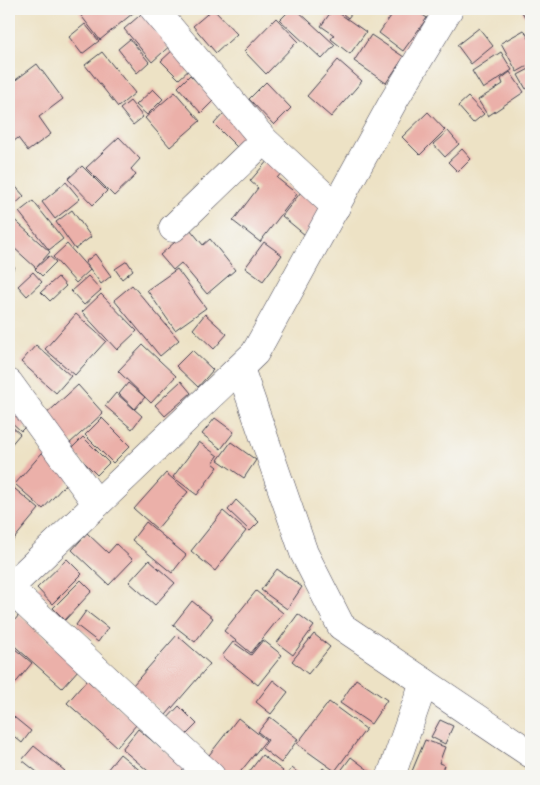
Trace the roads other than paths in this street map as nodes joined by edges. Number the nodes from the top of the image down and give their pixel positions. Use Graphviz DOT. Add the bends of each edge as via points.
graph roads {
  1 [pos="154,9"];
  2 [pos="449,9"];
  3 [pos="264,140"];
  4 [pos="336,207"];
  5 [pos="173,228"];
  6 [pos="240,368"];
  7 [pos="9,383"];
  8 [pos="97,504"];
  9 [pos="9,588"];
  10 [pos="424,682"];
  11 [pos="531,754"];
  12 [pos="211,776"];
  13 [pos="392,776"];
  1 -- 3 [label="street"];
  2 -- 4 [label="street" via="393,102"];
  3 -- 4 [label="street"];
  3 -- 5 [label="street"];
  4 -- 6 [label="street" via="255,353"];
  6 -- 8 [label="street"];
  6 -- 10 [label="street" via="304,553 341,626"];
  7 -- 8 [label="street"];
  8 -- 9 [label="street"];
  9 -- 12 [label="street"];
  10 -- 11 [label="street"];
  10 -- 13 [label="street"];
}
